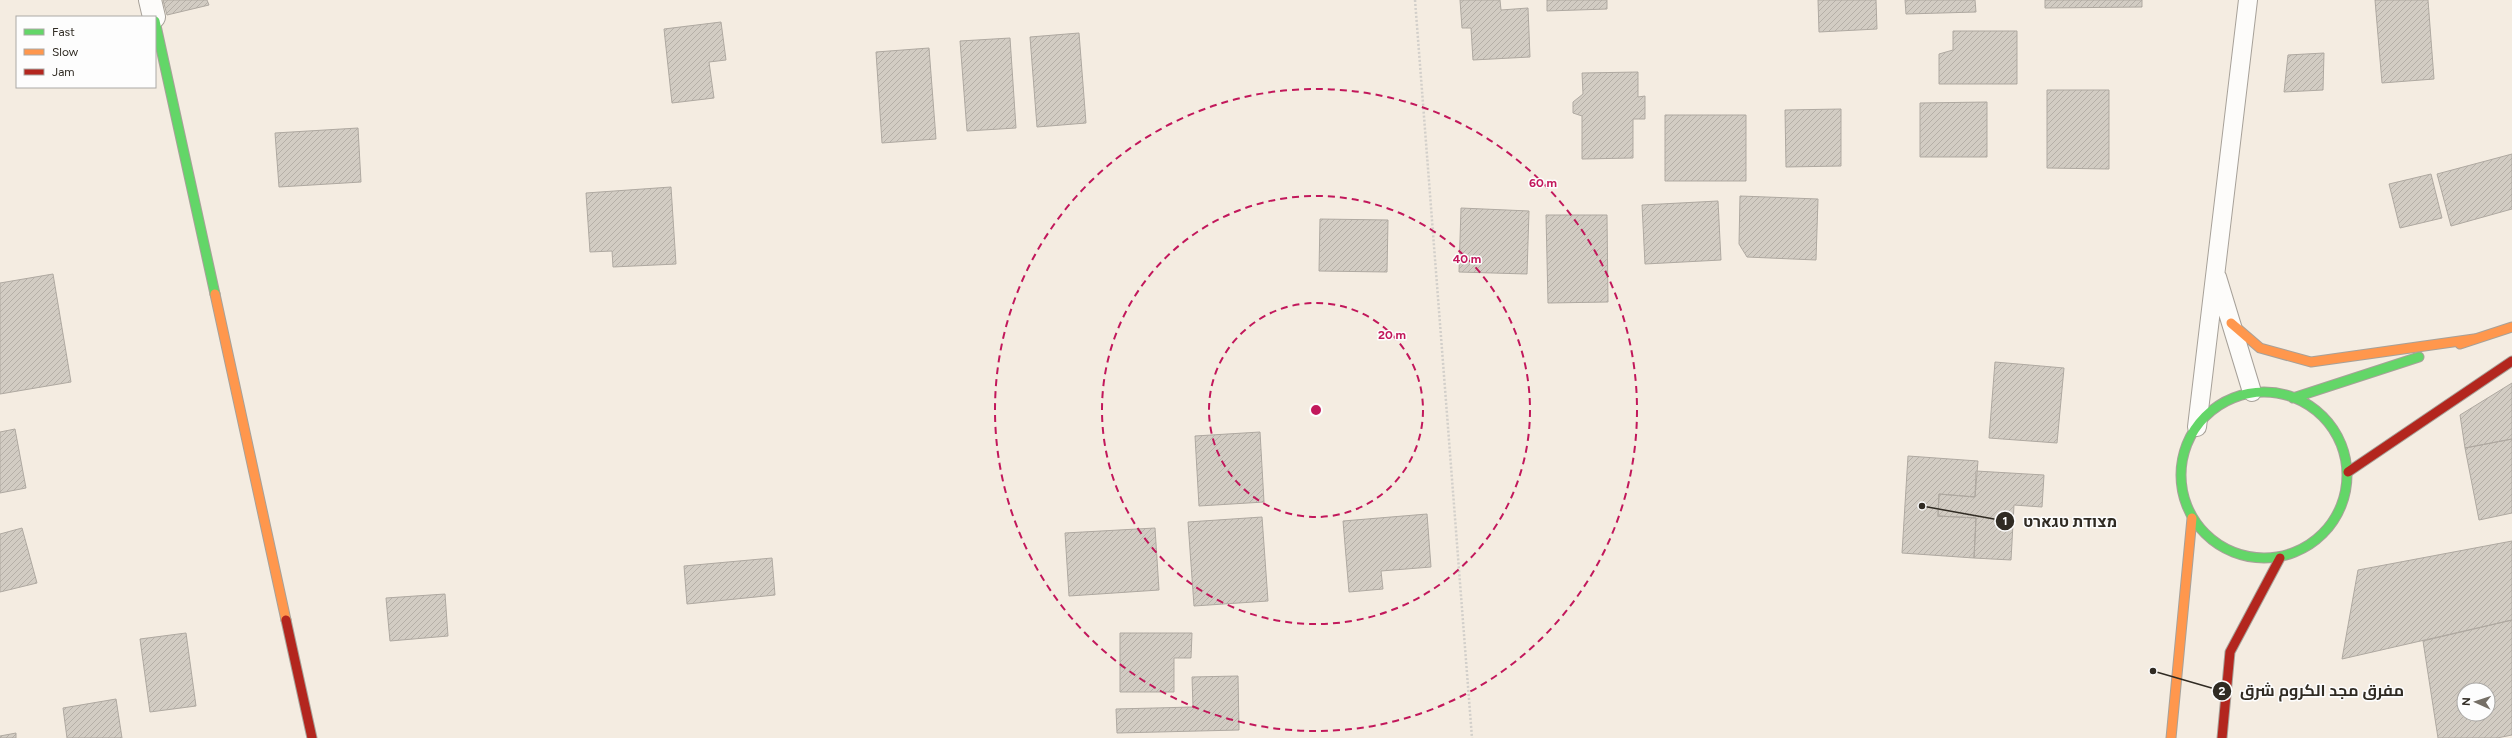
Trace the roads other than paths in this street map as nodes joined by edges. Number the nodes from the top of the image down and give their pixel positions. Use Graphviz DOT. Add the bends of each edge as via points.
graph roads {
  1 [pos="150,0"];
  2 [pos="2248,0"];
  3 [pos="154,16"];
  4 [pos="156,27"];
  5 [pos="2215,270"];
  6 [pos="2231,323"];
  7 [pos="2512,327"];
  8 [pos="2474,339"];
  9 [pos="2512,361"];
  10 [pos="2252,392"];
  11 [pos="2293,398"];
  12 [pos="2197,427"];
  13 [pos="2348,472"];
  14 [pos="2192,518"];
  15 [pos="2280,558"];
  16 [pos="312,738"];
  17 [pos="2171,738"];
  18 [pos="2222,738"];
  1 -- 3 [label="street"];
  2 -- 5 [label="lane"];
  4 -- 16 [label="street"];
  5 -- 6 [label="lane"];
  5 -- 12 [label="lane"];
  6 -- 8 [label="street" via="2260,348 2311,362"];
  6 -- 10 [label="lane"];
  7 -- 8 [label="street"];
  8 -- 11 [label="street"];
  9 -- 13 [label="street"];
  10 -- 11 [label="street" via="2280,392"];
  10 -- 12 [label="street" via="2226,400 2205,416"];
  11 -- 13 [label="street" via="2306,402 2328,420 2342,444"];
  12 -- 14 [label="street" via="2189,439 2181,465 2182,492"];
  13 -- 15 [label="street" via="2344,500 2332,525 2312,545"];
  14 -- 15 [label="street" via="2209,539 2232,554 2259,560"];
  14 -- 17 [label="street"];
  15 -- 18 [label="street" via="2230,652"];
}
